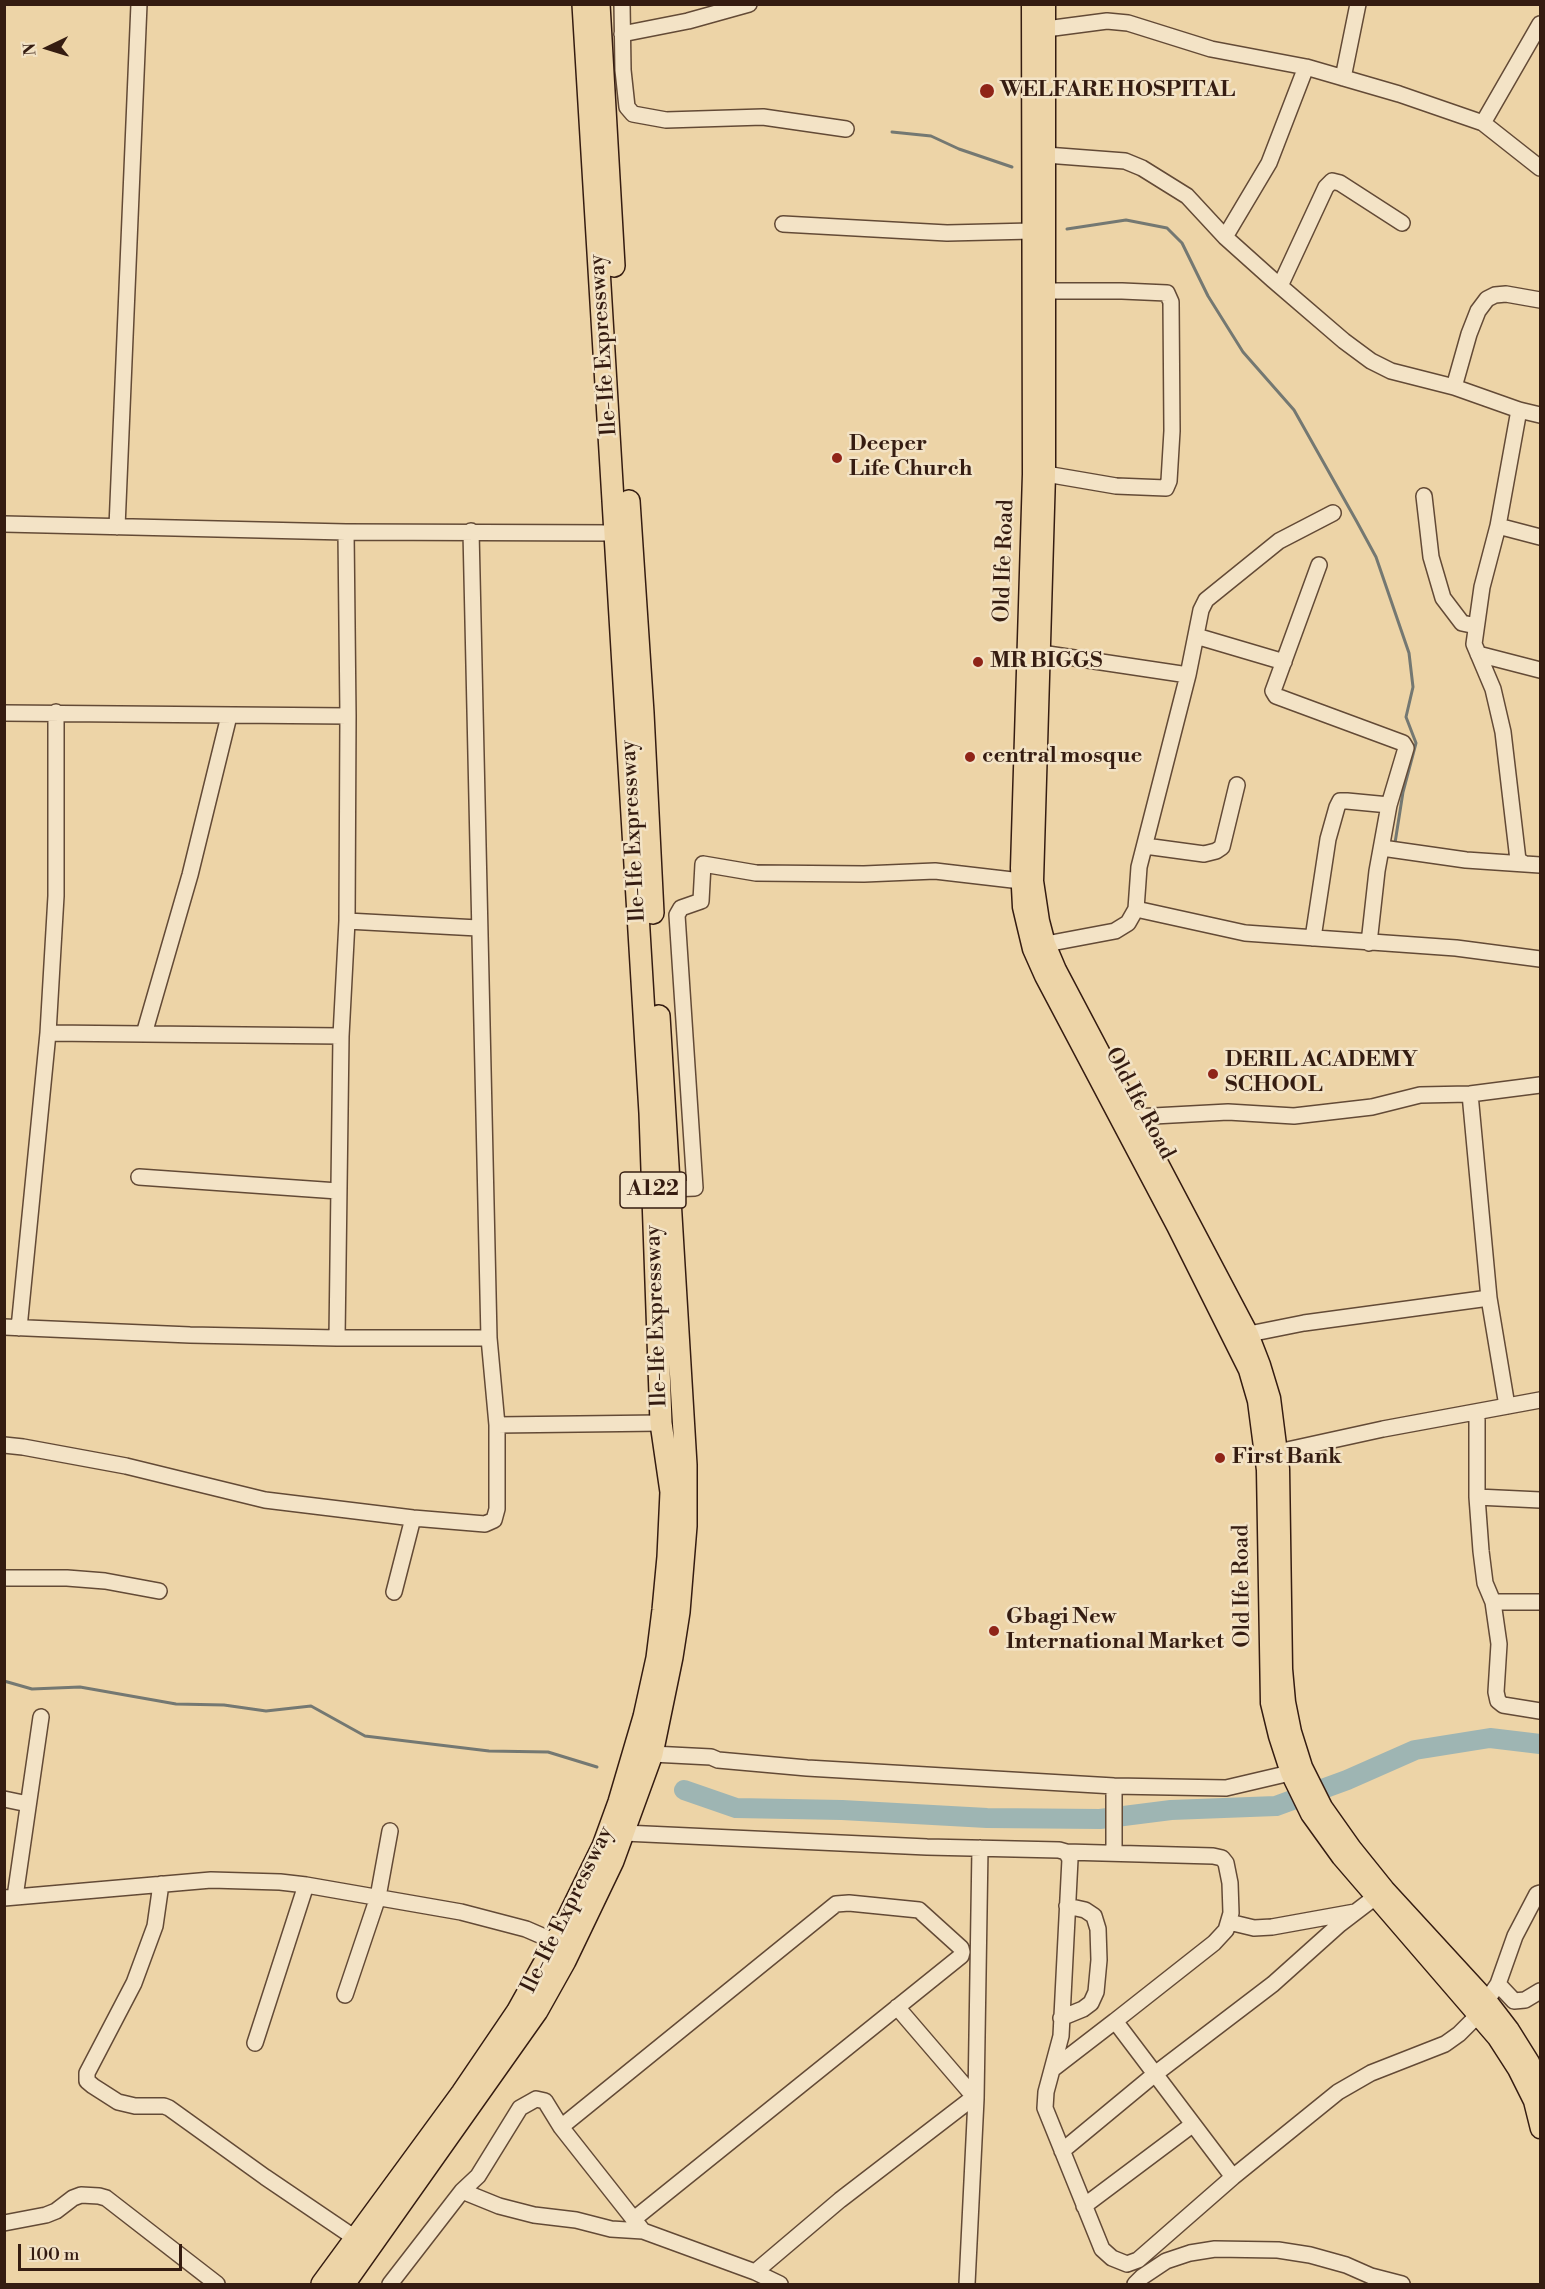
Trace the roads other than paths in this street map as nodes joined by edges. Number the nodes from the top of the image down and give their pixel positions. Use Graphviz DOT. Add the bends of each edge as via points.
graph roads {
  1 [pos="140,4"];
  2 [pos="583,4"];
  3 [pos="599,4"];
  4 [pos="622,4"];
  5 [pos="749,4"];
  6 [pos="1031,4"];
  7 [pos="1046,4"];
  8 [pos="1358,4"];
  9 [pos="1540,24"];
  10 [pos="1046,29"];
  11 [pos="622,34"];
  12 [pos="1306,68"];
  13 [pos="1039,71"];
  14 [pos="1343,78"];
  15 [pos="1483,123"];
  16 [pos="846,129"];
  17 [pos="1046,155"];
  18 [pos="1540,168"];
  19 [pos="1402,223"];
  20 [pos="783,224"];
  21 [pos="1032,231"];
  22 [pos="1226,237"];
  23 [pos="1280,286"];
  24 [pos="1047,291"];
  25 [pos="1540,300"];
  26 [pos="1454,387"];
  27 [pos="1519,410"];
  28 [pos="1540,415"];
  29 [pos="1046,474"];
  30 [pos="1424,496"];
  31 [pos="1333,513"];
  32 [pos="4,524"];
  33 [pos="1498,526"];
  34 [pos="117,527"];
  35 [pos="471,531"];
  36 [pos="346,532"];
  37 [pos="616,533"];
  38 [pos="1540,537"];
  39 [pos="1036,565"];
  40 [pos="1319,565"];
  41 [pos="1476,626"];
  42 [pos="1196,636"];
  43 [pos="1041,654"];
  44 [pos="1478,654"];
  45 [pos="1284,662"];
  46 [pos="1540,670"];
  47 [pos="1188,675"];
  48 [pos="56,712"];
  49 [pos="4,713"];
  50 [pos="229,716"];
  51 [pos="348,716"];
  52 [pos="1237,785"];
  53 [pos="1389,805"];
  54 [pos="1145,846"];
  55 [pos="1382,848"];
  56 [pos="1533,865"];
  57 [pos="1021,881"];
  58 [pos="1136,909"];
  59 [pos="347,921"];
  60 [pos="478,928"];
  61 [pos="1313,938"];
  62 [pos="1369,943"];
  63 [pos="1046,944"];
  64 [pos="1540,958"];
  65 [pos="48,1034"];
  66 [pos="144,1034"];
  67 [pos="341,1036"];
  68 [pos="1540,1085"];
  69 [pos="1470,1094"];
  70 [pos="1135,1117"];
  71 [pos="138,1177"];
  72 [pos="670,1189"];
  73 [pos="338,1191"];
  74 [pos="1182,1222"];
  75 [pos="1489,1298"];
  76 [pos="12,1328"];
  77 [pos="1250,1334"];
  78 [pos="336,1338"];
  79 [pos="489,1338"];
  80 [pos="1540,1400"];
  81 [pos="1507,1406"];
  82 [pos="1477,1413"];
  83 [pos="661,1423"];
  84 [pos="497,1425"];
  85 [pos="4,1445"];
  86 [pos="1278,1452"];
  87 [pos="1477,1497"];
  88 [pos="1540,1500"];
  89 [pos="413,1518"];
  90 [pos="4,1578"];
  91 [pos="159,1591"];
  92 [pos="394,1592"];
  93 [pos="1493,1602"];
  94 [pos="1540,1602"];
  95 [pos="1278,1702"];
  96 [pos="1540,1711"];
  97 [pos="41,1717"];
  98 [pos="652,1754"];
  99 [pos="1290,1773"];
  100 [pos="1114,1789"];
  101 [pos="4,1799"];
  102 [pos="1310,1799"];
  103 [pos="28,1804"];
  104 [pos="390,1831"];
  105 [pos="624,1833"];
  106 [pos="980,1848"];
  107 [pos="1114,1850"];
  108 [pos="1066,1852"];
  109 [pos="161,1884"];
  110 [pos="306,1885"];
  111 [pos="1540,1893"];
  112 [pos="10,1897"];
  113 [pos="378,1897"];
  114 [pos="1374,1898"];
  115 [pos="1067,1906"];
  116 [pos="1355,1912"];
  117 [pos="1229,1922"];
  118 [pos="556,1942"];
  119 [pos="978,1951"];
  120 [pos="962,1952"];
  121 [pos="1498,1984"];
  122 [pos="1540,1991"];
  123 [pos="345,1995"];
  124 [pos="897,2007"];
  125 [pos="1483,2007"];
  126 [pos="1061,2018"];
  127 [pos="1115,2021"];
  128 [pos="255,2043"];
  129 [pos="1054,2068"];
  130 [pos="1155,2074"];
  131 [pos="1540,2084"];
  132 [pos="975,2098"];
  133 [pos="1192,2125"];
  134 [pos="561,2127"];
  135 [pos="1540,2129"];
  136 [pos="1062,2151"];
  137 [pos="1233,2177"];
  138 [pos="462,2191"];
  139 [pos="1084,2206"];
  140 [pos="4,2223"];
  141 [pos="638,2225"];
  142 [pos="355,2238"];
  143 [pos="755,2272"];
  144 [pos="217,2284"];
  145 [pos="322,2284"];
  146 [pos="344,2284"];
  147 [pos="390,2284"];
  148 [pos="780,2284"];
  149 [pos="967,2284"];
  150 [pos="1135,2284"];
  151 [pos="1402,2284"];
  1 -- 34 [label="street"];
  2 -- 37 [label="highway, Ile-Ife Expressway / A122"];
  3 -- 72 [label="highway, Ile-Ife Expressway / A122"];
  4 -- 11 [label="street"];
  5 -- 11 [label="street"];
  6 -- 13 [label="main road, Old Ife Road"];
  7 -- 10 [label="main road, Old Ife Road"];
  8 -- 14 [label="street"];
  9 -- 15 [label="street"];
  10 -- 12 [label="street" via="1128,22 1211,49"];
  10 -- 13 [label="main road, Old Ife Road"];
  11 -- 16 [label="street" via="627,107 633,114 666,120 763,117"];
  12 -- 14 [label="street"];
  12 -- 22 [label="street" via="1269,163"];
  13 -- 17 [label="main road, Old Ife Road"];
  13 -- 21 [label="main road, Old Ife Road"];
  14 -- 15 [label="street"];
  15 -- 18 [label="street"];
  17 -- 22 [label="street" via="1134,164 1187,196"];
  17 -- 24 [label="main road, Old Ife Road"];
  19 -- 23 [label="street" via="1340,183 1332,182 1326,187"];
  20 -- 21 [label="street" via="947,232"];
  21 -- 39 [label="main road, Old Ife Road"];
  22 -- 23 [label="street"];
  23 -- 26 [label="street" via="1371,361 1390,371"];
  24 -- 29 [label="main road, Old Ife Road"];
  24 -- 29 [label="street" via="1167,293 1171,302 1172,431 1166,488 1116,486"];
  25 -- 26 [label="street" via="1506,294 1487,299 1469,334"];
  26 -- 27 [label="street"];
  27 -- 28 [label="street"];
  27 -- 33 [label="street"];
  29 -- 39 [label="main road, Old Ife Road"];
  30 -- 41 [label="street" via="1431,557 1443,598 1462,623"];
  31 -- 42 [label="street" via="1279,542 1206,600"];
  32 -- 34 [label="street"];
  33 -- 38 [label="street"];
  33 -- 41 [label="street"];
  34 -- 36 [label="street"];
  35 -- 36 [label="street"];
  35 -- 37 [label="street"];
  35 -- 60 [label="street"];
  36 -- 51 [label="street"];
  37 -- 83 [label="highway, Ile-Ife Expressway / A122" via="650,1113"];
  39 -- 43 [label="main road, Old Ife Road"];
  39 -- 57 [label="main road, Old Ife Road"];
  40 -- 45 [label="street"];
  41 -- 44 [label="street" via="1474,645"];
  42 -- 45 [label="street"];
  42 -- 47 [label="street"];
  43 -- 47 [label="street"];
  43 -- 63 [label="main road, Old Ife Road" via="1034,881"];
  44 -- 46 [label="street"];
  44 -- 56 [label="street" via="1493,689 1503,732 1518,860"];
  45 -- 53 [label="street" via="1274,687 1276,696 1403,743 1405,756"];
  47 -- 54 [label="street"];
  48 -- 49 [label="street"];
  48 -- 50 [label="street"];
  48 -- 65 [label="street" via="56,896"];
  50 -- 51 [label="street"];
  50 -- 66 [label="street" via="190,875"];
  51 -- 59 [label="street"];
  52 -- 54 [label="street" via="1222,847 1216,851 1204,854"];
  53 -- 55 [label="street"];
  53 -- 61 [label="street" via="1340,801 1328,839"];
  54 -- 58 [label="street"];
  55 -- 56 [label="street"];
  55 -- 62 [label="street"];
  57 -- 72 [label="street" via="935,871 756,873 703,864 701,901 681,908 677,915 695,1188"];
  57 -- 74 [label="main road, Old Ife Road" via="1022,907 1032,949 1044,976"];
  58 -- 61 [label="street" via="1245,933"];
  58 -- 63 [label="street" via="1128,923 1115,931"];
  59 -- 60 [label="street"];
  59 -- 67 [label="street"];
  60 -- 79 [label="street"];
  61 -- 62 [label="street"];
  62 -- 64 [label="street"];
  63 -- 70 [label="main road, Old Ife Road"];
  65 -- 66 [label="street"];
  65 -- 76 [label="street"];
  66 -- 67 [label="street"];
  67 -- 73 [label="street"];
  68 -- 69 [label="street"];
  69 -- 70 [label="street" via="1420,1095 1363,1108 1294,1116 1228,1112"];
  69 -- 75 [label="street"];
  70 -- 74 [label="main road, Old Ife Road"];
  71 -- 73 [label="street"];
  72 -- 98 [label="highway, Ile-Ife Expressway / A122" via="686,1526 677,1623"];
  73 -- 78 [label="street"];
  74 -- 77 [label="main road, Old Ife Road"];
  74 -- 95 [label="main road, Old Ife Road" via="1248,1370 1257,1401 1266,1470"];
  75 -- 77 [label="street"];
  75 -- 81 [label="street"];
  76 -- 78 [label="street"];
  77 -- 86 [label="main road, Old Ife Road" via="1271,1398"];
  78 -- 79 [label="street"];
  79 -- 84 [label="street"];
  80 -- 81 [label="street"];
  81 -- 82 [label="street"];
  82 -- 86 [label="street"];
  82 -- 87 [label="street"];
  83 -- 84 [label="street"];
  83 -- 118 [label="highway, Ile-Ife Expressway / A122" via="670,1492 668,1557 657,1658 619,1802 603,1846"];
  84 -- 89 [label="street" via="494,1520 485,1524"];
  85 -- 89 [label="street" via="126,1466 265,1500"];
  86 -- 95 [label="main road, Old Ife Road" via="1283,1669"];
  87 -- 88 [label="street"];
  87 -- 93 [label="street" via="1485,1583"];
  89 -- 92 [label="street"];
  90 -- 91 [label="street" via="77,1579"];
  93 -- 94 [label="street"];
  93 -- 96 [label="street" via="1500,1644 1497,1701"];
  95 -- 99 [label="main road, Old Ife Road" via="1278,1736"];
  95 -- 102 [label="main road, Old Ife Road" via="1292,1732"];
  97 -- 103 [label="street"];
  98 -- 100 [label="street"];
  98 -- 105 [label="highway, Ile-Ife Expressway / A122"];
  99 -- 100 [label="street" via="1226,1788"];
  99 -- 102 [label="main road, Old Ife Road"];
  100 -- 107 [label="street"];
  101 -- 103 [label="street"];
  102 -- 114 [label="main road, Old Ife Road" via="1341,1857"];
  102 -- 125 [label="main road, Old Ife Road"];
  103 -- 112 [label="street"];
  104 -- 113 [label="street"];
  105 -- 106 [label="street"];
  105 -- 146 [label="highway, Ile-Ife Expressway / A122" via="591,1910 537,2011"];
  106 -- 108 [label="street"];
  106 -- 119 [label="street"];
  107 -- 108 [label="street"];
  107 -- 117 [label="street" via="1222,1858 1230,1883"];
  108 -- 115 [label="street" via="1070,1858"];
  109 -- 110 [label="street" via="211,1880"];
  109 -- 112 [label="street"];
  109 -- 142 [label="street" via="155,1926 134,1983 87,2073 87,2080 118,2102 169,2108"];
  110 -- 113 [label="street"];
  110 -- 128 [label="street"];
  111 -- 121 [label="street" via="1515,1936"];
  113 -- 118 [label="street" via="461,1912 526,1929"];
  113 -- 123 [label="street"];
  114 -- 116 [label="street"];
  114 -- 125 [label="main road, Old Ife Road"];
  115 -- 126 [label="street"];
  115 -- 126 [label="street" via="1094,1916 1099,1960 1091,2003"];
  116 -- 117 [label="street" via="1272,1927 1254,1928"];
  116 -- 130 [label="street" via="1273,1983"];
  117 -- 127 [label="street" via="1214,1943"];
  118 -- 142 [label="highway, Ile-Ife Expressway / A122" via="517,2012 462,2093"];
  119 -- 120 [label="street"];
  119 -- 132 [label="street"];
  120 -- 124 [label="street"];
  120 -- 134 [label="street" via="922,1911 836,1905"];
  121 -- 122 [label="street" via="1514,2001 1525,2000"];
  121 -- 125 [label="street"];
  124 -- 132 [label="street"];
  124 -- 141 [label="street"];
  125 -- 131 [label="main road, Old Ife Road" via="1510,2030"];
  125 -- 135 [label="main road, Old Ife Road" via="1533,2101"];
  125 -- 137 [label="street" via="1445,2044 1381,2069 1338,2092"];
  126 -- 129 [label="street"];
  127 -- 129 [label="street"];
  127 -- 130 [label="street"];
  129 -- 136 [label="street" via="1045,2108"];
  130 -- 133 [label="street"];
  130 -- 136 [label="street"];
  132 -- 143 [label="street" via="840,2200"];
  132 -- 149 [label="street"];
  133 -- 137 [label="street"];
  133 -- 139 [label="street"];
  134 -- 138 [label="street" via="545,2101 532,2100 520,2108 478,2176"];
  134 -- 141 [label="street"];
  136 -- 139 [label="street"];
  137 -- 139 [label="street" via="1138,2260 1127,2264 1102,2249"];
  138 -- 141 [label="street" via="534,2215 611,2229"];
  138 -- 147 [label="street"];
  140 -- 144 [label="street" via="46,2215 81,2196 106,2198"];
  141 -- 143 [label="street"];
  142 -- 145 [label="highway, Ile-Ife Expressway / A122"];
  143 -- 148 [label="street"];
  150 -- 151 [label="street" via="1166,2261 1215,2249 1310,2255"];
}
